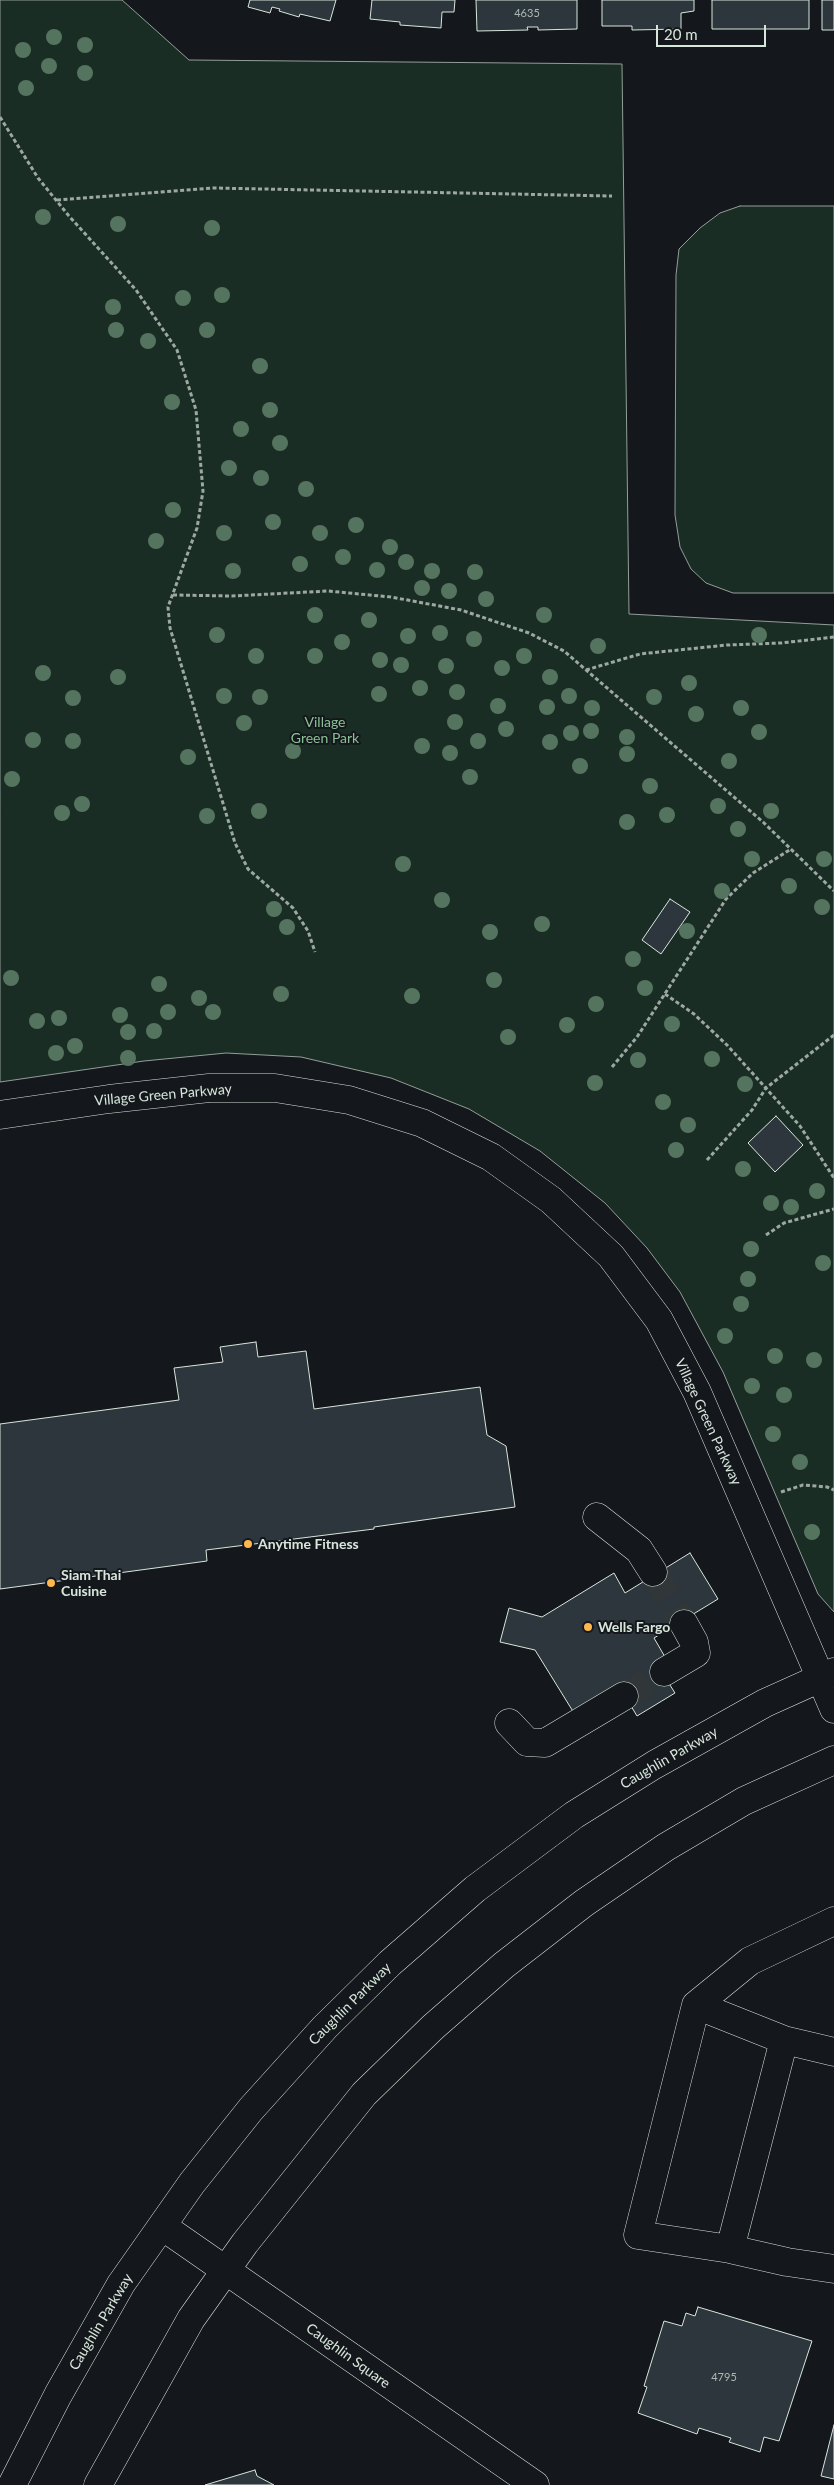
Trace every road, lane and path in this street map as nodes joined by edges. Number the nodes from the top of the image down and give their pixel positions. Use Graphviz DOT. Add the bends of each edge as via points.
graph roads {
  1 [pos="0,118"];
  2 [pos="612,196"];
  3 [pos="56,200"];
  4 [pos="173,595"];
  5 [pos="834,637"];
  6 [pos="586,670"];
  7 [pos="791,848"];
  8 [pos="834,891"];
  9 [pos="315,952"];
  10 [pos="665,994"];
  11 [pos="834,1035"];
  12 [pos="612,1067"];
  13 [pos="766,1088"];
  14 [pos="0,1115"];
  15 [pos="707,1160"];
  16 [pos="834,1178"];
  17 [pos="834,1209"];
  18 [pos="766,1235"];
  19 [pos="834,1490"];
  20 [pos="781,1492"];
  21 [pos="597,1517"];
  22 [pos="653,1572"];
  23 [pos="684,1624"];
  24 [pos="664,1672"];
  25 [pos="827,1675"];
  26 [pos="624,1696"];
  27 [pos="834,1709"];
  28 [pos="509,1724"];
  29 [pos="834,1760"];
  30 [pos="834,1921"];
  31 [pos="696,2006"];
  32 [pos="784,2040"];
  33 [pos="834,2052"];
  34 [pos="162,2226"];
  35 [pos="730,2249"];
  36 [pos="834,2269"];
  37 [pos="226,2270"];
  38 [pos="12,2485"];
  39 [pos="98,2485"];
  40 [pos="534,2485"];
  1 -- 3 [label="path"];
  2 -- 3 [label="path" via="213,188"];
  3 -- 4 [label="path" via="160,322 177,350 187,376 196,410 203,491 197,528"];
  4 -- 6 [label="path" via="232,596 328,591 391,597 461,610 529,633 564,651"];
  4 -- 9 [label="path" via="168,607 170,628 235,843 248,869 293,908 308,931"];
  5 -- 6 [label="path" via="640,654"];
  6 -- 7 [label="path"];
  7 -- 8 [label="path"];
  7 -- 10 [label="path" via="753,873 726,899"];
  10 -- 12 [label="path" via="637,1037"];
  10 -- 13 [label="path" via="701,1020"];
  11 -- 13 [label="path"];
  13 -- 15 [label="path" via="752,1110"];
  13 -- 16 [label="path" via="800,1126"];
  14 -- 25 [label="street, Village Green Parkway" via="209,1088 275,1088 358,1103 422,1124 491,1157 551,1200 611,1256 659,1320 698,1392"];
  17 -- 18 [label="path" via="784,1223"];
  19 -- 20 [label="path" via="803,1486"];
  21 -- 22 [label="street" via="639,1550"];
  23 -- 24 [label="street" via="696,1653"];
  25 -- 27 [label="street, Village Green Parkway"];
  25 -- 34 [label="street, Caughlin Parkway" via="765,1703 654,1766 574,1815 475,1888 390,1963 325,2027 251,2109"];
  26 -- 28 [label="street" via="545,1743 527,1742"];
  29 -- 37 [label="street" via="744,1801 666,1847 584,1903 504,1965 433,2027 364,2094"];
  30 -- 31 [label="street" via="750,1961"];
  31 -- 32 [label="street"];
  31 -- 35 [label="street" via="638,2235"];
  32 -- 33 [label="street"];
  32 -- 35 [label="street"];
  34 -- 37 [label="street, Caughlin Square"];
  34 -- 38 [label="street, Caughlin Parkway" via="121,2284"];
  35 -- 36 [label="street"];
  37 -- 39 [label="street" via="186,2327"];
  37 -- 40 [label="street, Caughlin Square"];
}
